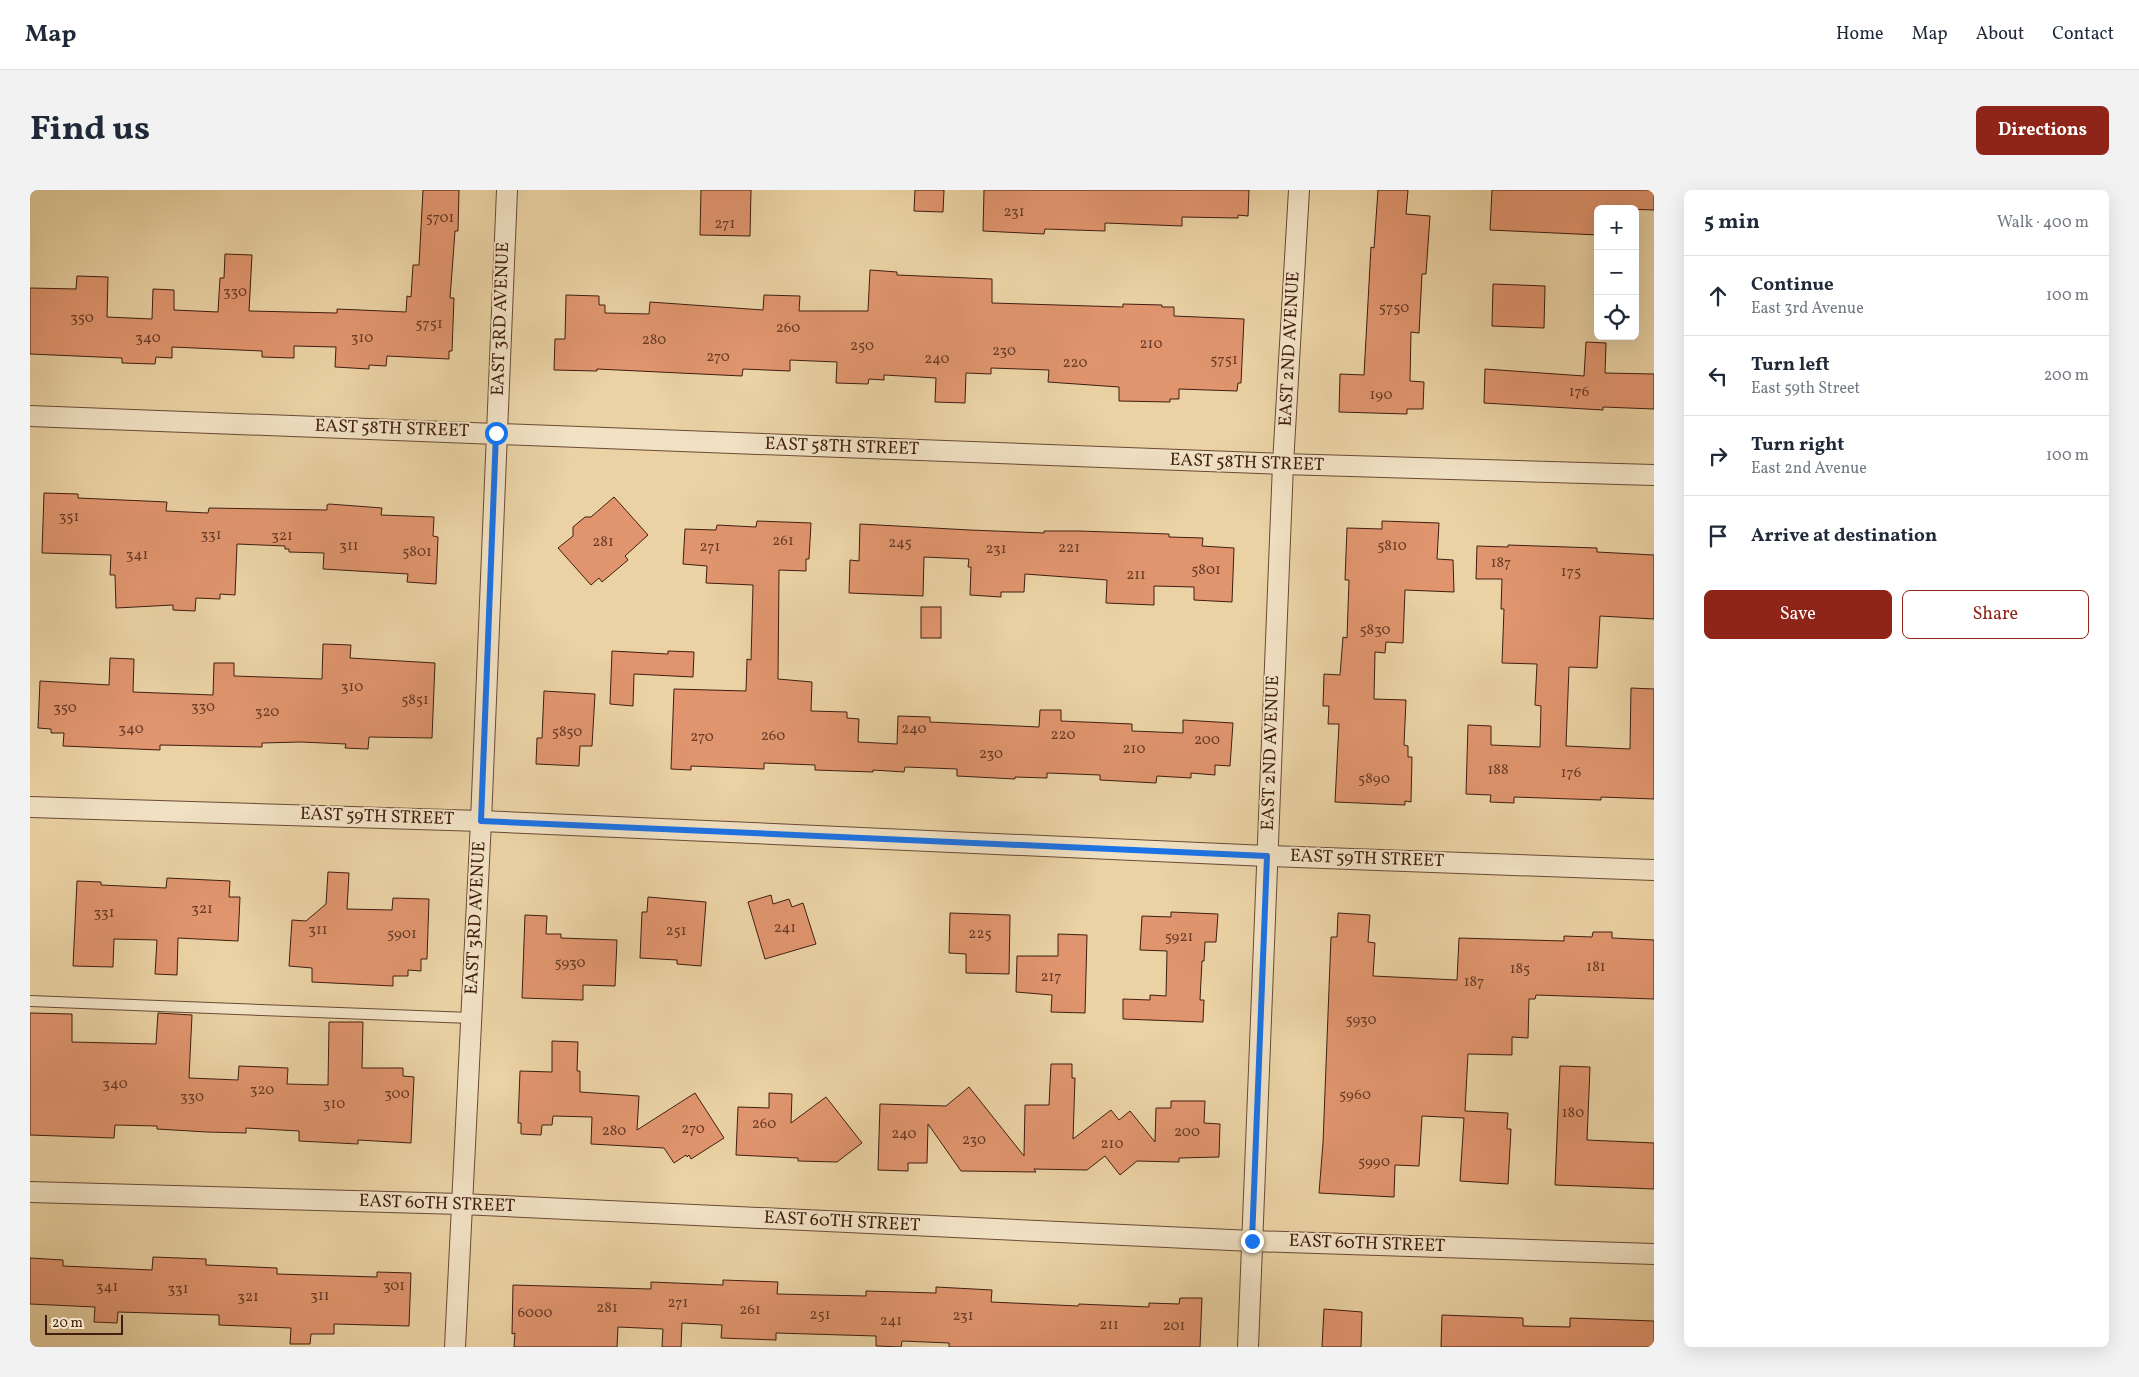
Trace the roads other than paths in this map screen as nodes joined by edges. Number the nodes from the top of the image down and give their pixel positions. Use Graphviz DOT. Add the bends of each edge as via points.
graph roads {
  1 [pos="507,190"];
  2 [pos="1299,190"];
  3 [pos="30,416"];
  4 [pos="496,433"];
  5 [pos="1283,464"];
  6 [pos="1654,475"];
  7 [pos="30,807"];
  8 [pos="481,821"];
  9 [pos="1267,856"];
  10 [pos="1654,870"];
  11 [pos="30,1001"];
  12 [pos="471,1018"];
  13 [pos="30,1192"];
  14 [pos="461,1204"];
  15 [pos="1252,1241"];
  16 [pos="1654,1254"];
  17 [pos="455,1347"];
  18 [pos="1248,1347"];
  1 -- 4 [label="street, EAST 3RD AVENUE"];
  2 -- 5 [label="street, EAST 2ND AVENUE"];
  3 -- 4 [label="street, EAST 58TH STREET"];
  4 -- 5 [label="street, EAST 58TH STREET"];
  4 -- 8 [label="street, EAST 3RD AVENUE"];
  5 -- 6 [label="street, EAST 58TH STREET"];
  5 -- 9 [label="street, EAST 2ND AVENUE"];
  7 -- 8 [label="street, EAST 59TH STREET"];
  8 -- 9 [label="street, EAST 59TH STREET"];
  8 -- 12 [label="street, EAST 3RD AVENUE"];
  9 -- 10 [label="street, EAST 59TH STREET"];
  9 -- 15 [label="street, EAST 2ND AVENUE"];
  11 -- 12 [label="lane"];
  12 -- 14 [label="street, EAST 3RD AVENUE"];
  13 -- 14 [label="street, EAST 60TH STREET"];
  14 -- 15 [label="street, EAST 60TH STREET"];
  14 -- 17 [label="street, EAST 3RD AVENUE"];
  15 -- 16 [label="street, EAST 60TH STREET"];
  15 -- 18 [label="street, EAST 2ND AVENUE"];
}
